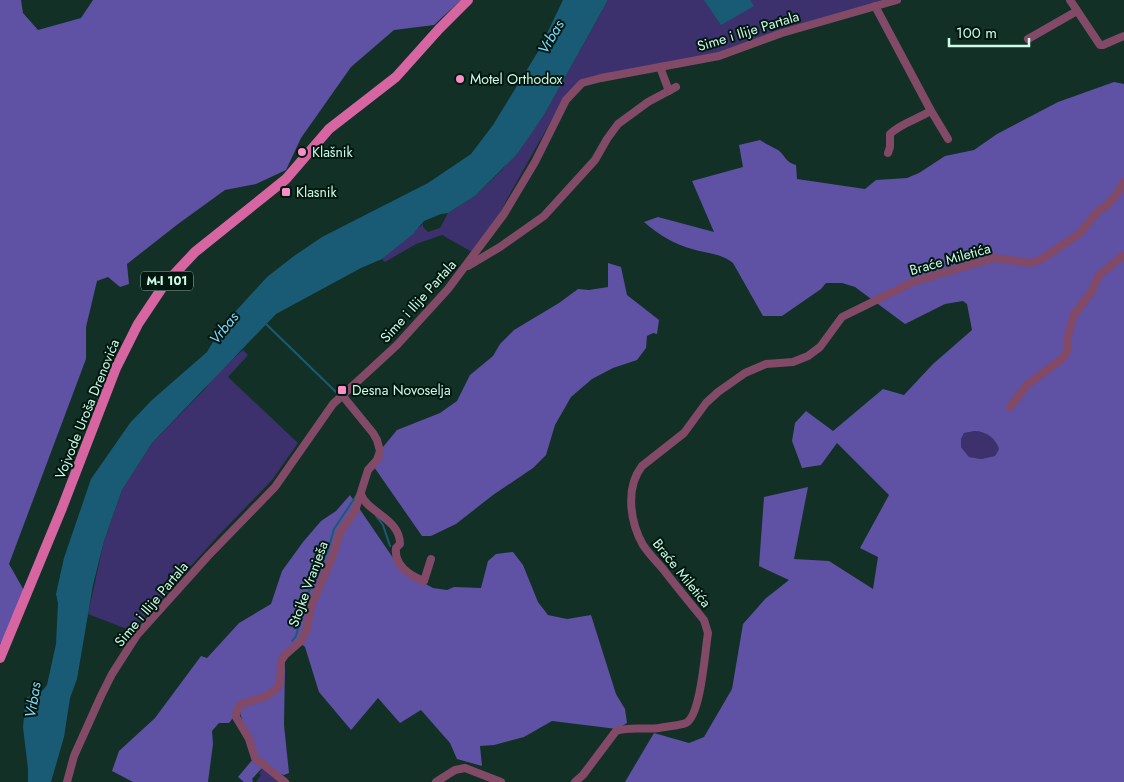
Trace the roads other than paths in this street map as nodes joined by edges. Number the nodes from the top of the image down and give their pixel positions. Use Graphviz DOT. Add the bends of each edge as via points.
graph roads {
  1 [pos="468,0"];
  2 [pos="897,0"];
  3 [pos="1072,1"];
  4 [pos="875,6"];
  5 [pos="1077,11"];
  6 [pos="1124,36"];
  7 [pos="1028,39"];
  8 [pos="660,67"];
  9 [pos="930,109"];
  10 [pos="948,138"];
  11 [pos="888,153"];
  12 [pos="1124,182"];
  13 [pos="1122,190"];
  14 [pos="1124,255"];
  15 [pos="465,268"];
  16 [pos="342,395"];
  17 [pos="1010,407"];
  18 [pos="361,494"];
  19 [pos="431,558"];
  20 [pos="0,658"];
  21 [pos="67,782"];
  22 [pos="285,782"];
  23 [pos="436,782"];
  24 [pos="501,782"];
  25 [pos="575,782"];
  1 -- 20 [label="main road, Vojvode Uroša Drenovića / M-I 101" via="396,77 330,129 286,180 195,252 160,291 138,324 116,368"];
  2 -- 4 [label="street, Sime i Ilije Partala"];
  3 -- 5 [label="street"];
  4 -- 8 [label="street, Sime i Ilije Partala" via="782,33 719,56"];
  4 -- 9 [label="street"];
  5 -- 6 [label="street" via="1100,45"];
  5 -- 7 [label="street"];
  8 -- 15 [label="street, Sime i Ilije Partala" via="582,83 573,92 504,214"];
  8 -- 15 [label="street" via="672,89 618,124 595,160 544,216"];
  9 -- 10 [label="street"];
  9 -- 11 [label="street" via="890,134"];
  12 -- 13 [label="street, Braće Miletića"];
  13 -- 25 [label="street, Braće Miletića" via="1079,234 1040,260 1030,263 994,258 913,282 842,318 820,347 808,356 793,362 756,367 718,392 684,434 642,466 632,486 632,510 639,537 707,626 698,702 690,719 681,724 616,731"];
  14 -- 17 [label="street" via="1099,275 1092,291 1074,315 1064,358 1026,385"];
  15 -- 16 [label="street, Sime i Ilije Partala" via="414,327"];
  16 -- 18 [label="street, Stojke Vranješa" via="380,446"];
  16 -- 21 [label="street, Sime i Ilije Partala" via="325,413 275,487 208,556 132,643 101,696 74,756"];
  18 -- 19 [label="street" via="366,503 383,515 397,532 400,544 396,548 396,558 404,570 424,581"];
  18 -- 22 [label="street, Stojke Vranješa" via="340,532 312,604 306,631 301,641 281,661 278,687 267,696 240,704 237,710 236,717 249,739 255,758"];
  23 -- 24 [label="street" via="454,770 465,768"];
}
